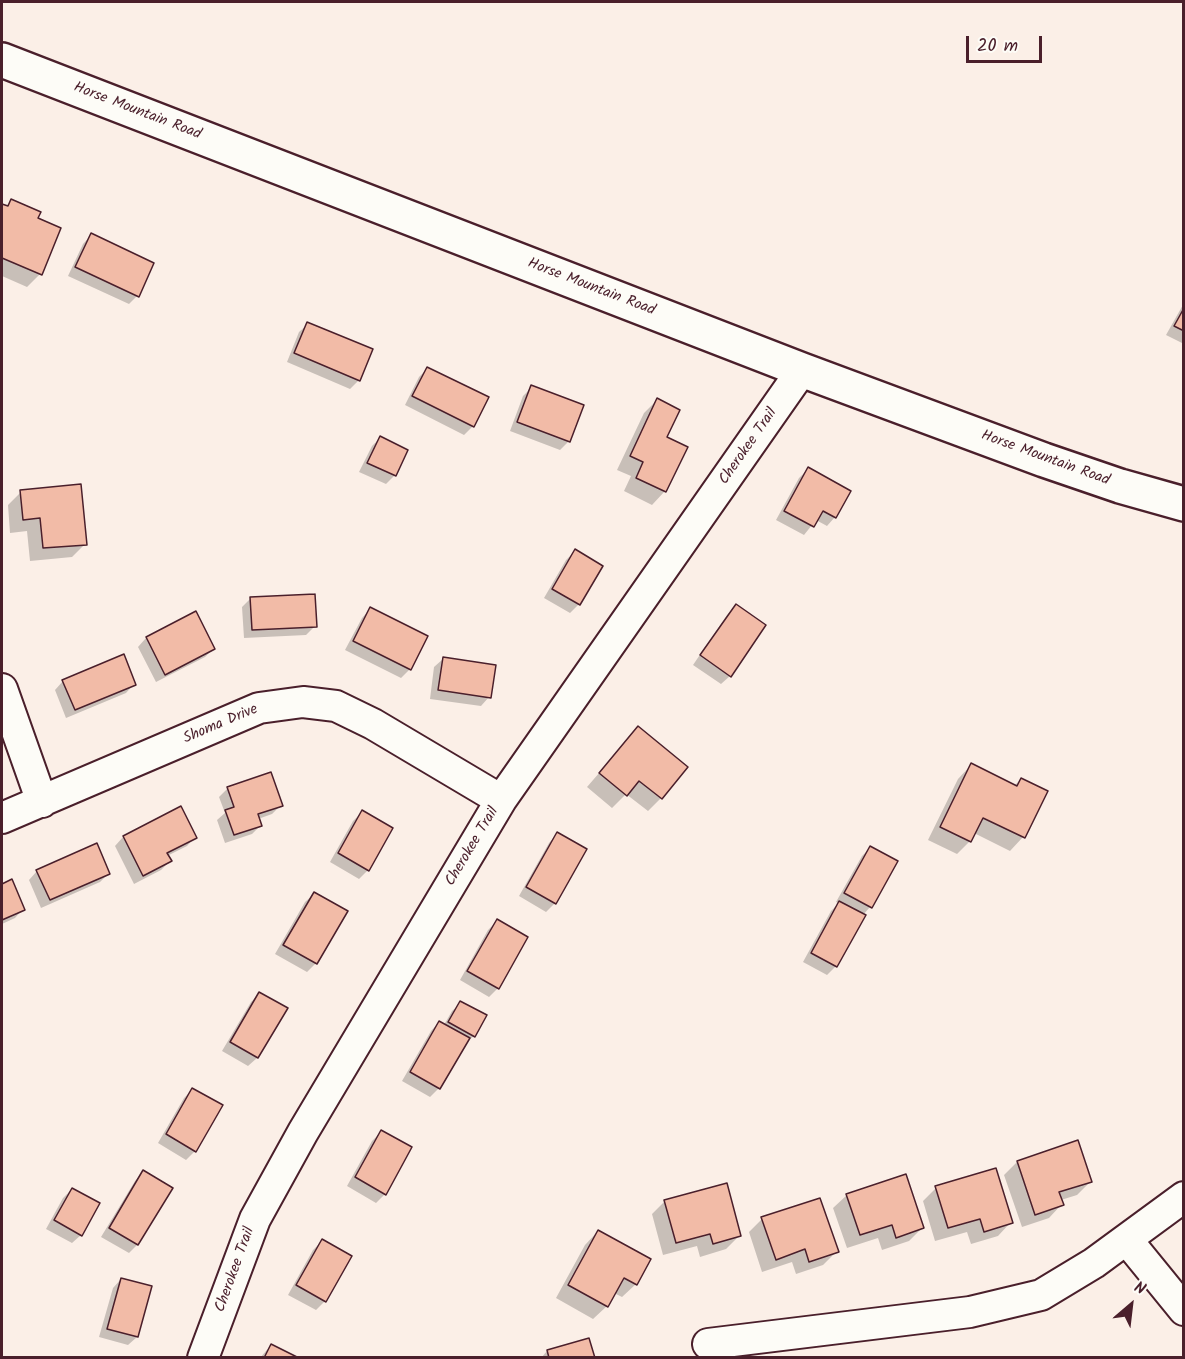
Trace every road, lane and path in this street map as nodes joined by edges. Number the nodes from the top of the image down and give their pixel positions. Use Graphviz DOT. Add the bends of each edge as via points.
graph roads {
  1 [pos="2,60"];
  2 [pos="802,370"];
  3 [pos="1184,504"];
  4 [pos="2,689"];
  5 [pos="501,800"];
  6 [pos="42,802"];
  7 [pos="2,818"];
  8 [pos="1184,1197"];
  9 [pos="1127,1240"];
  10 [pos="1184,1310"];
  11 [pos="708,1344"];
  12 [pos="203,1358"];
  1 -- 2 [label="street, Horse Mountain Road"];
  2 -- 3 [label="street, Horse Mountain Road" via="1044,460"];
  2 -- 5 [label="street, Cherokee Trail"];
  4 -- 6 [label="street"];
  5 -- 6 [label="street, Shoma Drive" via="355,715 336,706 303,702 258,708"];
  5 -- 12 [label="street, Cherokee Trail" via="255,1219"];
  6 -- 7 [label="street, Shoma Drive"];
  8 -- 9 [label="street"];
  9 -- 10 [label="street"];
  9 -- 11 [label="street" via="1041,1295 970,1312"];
}
